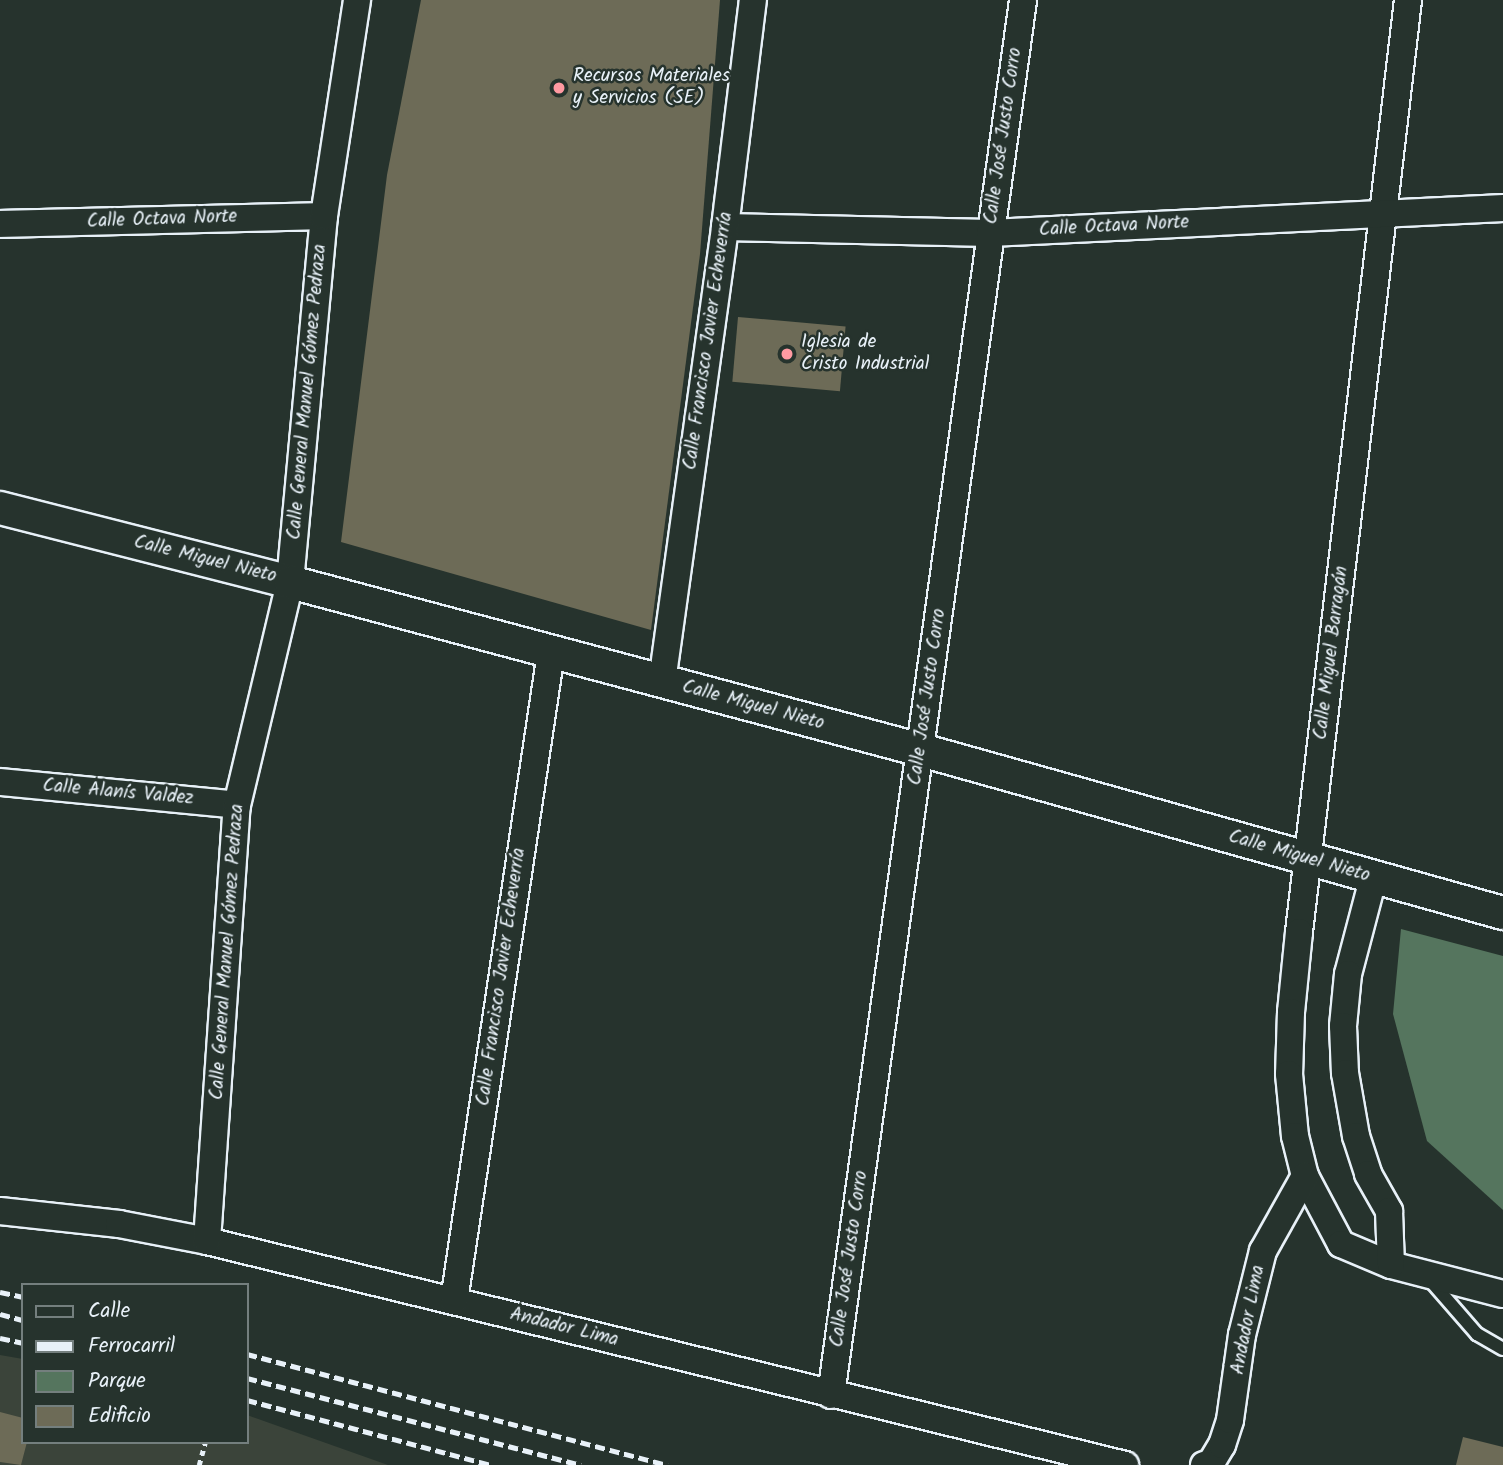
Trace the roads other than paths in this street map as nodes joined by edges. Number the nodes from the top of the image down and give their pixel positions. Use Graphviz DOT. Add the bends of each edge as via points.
graph roads {
  1 [pos="357,0"];
  2 [pos="753,0"];
  3 [pos="1023,0"];
  4 [pos="1408,0"];
  5 [pos="1503,208"];
  6 [pos="324,216"];
  7 [pos="1382,216"];
  8 [pos="0,224"];
  9 [pos="725,227"];
  10 [pos="990,233"];
  11 [pos="0,509"];
  12 [pos="290,582"];
  13 [pos="551,653"];
  14 [pos="662,682"];
  15 [pos="921,750"];
  16 [pos="0,782"];
  17 [pos="237,804"];
  18 [pos="1309,859"];
  19 [pos="1373,879"];
  20 [pos="1503,913"];
  21 [pos="1305,1176"];
  22 [pos="0,1211"];
  23 [pos="207,1241"];
  24 [pos="1391,1265"];
  25 [pos="1423,1272"];
  26 [pos="1503,1294"];
  27 [pos="454,1301"];
  28 [pos="1503,1349"];
  29 [pos="831,1395"];
  30 [pos="1125,1465"];
  31 [pos="1204,1465"];
  1 -- 6 [label="street, Calle General Manuel Gómez Pedraza"];
  2 -- 9 [label="street, Calle Francisco Javier Echeverría"];
  3 -- 10 [label="street, Calle José Justo Corro"];
  4 -- 7 [label="street, Calle Miguel Barragán"];
  5 -- 7 [label="street, Calle Octava Norte"];
  6 -- 8 [label="street, Calle Octava Norte"];
  6 -- 12 [label="street, Calle General Manuel Gómez Pedraza"];
  7 -- 10 [label="street, Calle Octava Norte"];
  7 -- 18 [label="street, Calle Miguel Barragán"];
  9 -- 10 [label="street, Calle Octava Norte"];
  9 -- 14 [label="street, Calle Francisco Javier Echeverría"];
  10 -- 15 [label="street, Calle José Justo Corro"];
  11 -- 12 [label="street, Calle Miguel Nieto"];
  12 -- 13 [label="street, Calle Miguel Nieto"];
  12 -- 17 [label="street, Calle General Manuel Gómez Pedraza"];
  13 -- 14 [label="street, Calle Miguel Nieto"];
  13 -- 27 [label="street, Calle Francisco Javier Echeverría"];
  14 -- 15 [label="street, Calle Miguel Nieto"];
  15 -- 18 [label="street, Calle Miguel Nieto"];
  15 -- 29 [label="street, Calle José Justo Corro"];
  16 -- 17 [label="street, Calle Alanís Valdez"];
  17 -- 23 [label="street, Calle General Manuel Gómez Pedraza"];
  18 -- 19 [label="street, Calle Miguel Nieto"];
  18 -- 21 [label="street, Calle Miguel Barragán" via="1290,1012 1289,1074 1295,1136"];
  19 -- 20 [label="street, Calle Miguel Nieto"];
  19 -- 24 [label="street" via="1348,974 1343,1038 1356,1136 1368,1174 1389,1211"];
  21 -- 24 [label="street, Calle Miguel Barragán" via="1340,1244"];
  21 -- 31 [label="street, Andador Lima" via="1263,1251 1242,1335 1230,1420 1222,1445 1211,1463"];
  22 -- 23 [label="street, Andador Lima" via="119,1224"];
  23 -- 27 [label="street, Andador Lima"];
  24 -- 25 [label="street, Calle Miguel Barragán"];
  25 -- 26 [label="street, Calle Miguel Barragán"];
  25 -- 28 [label="lane" via="1477,1334"];
  27 -- 29 [label="street, Andador Lima"];
  29 -- 30 [label="street, Andador Lima"];
}
